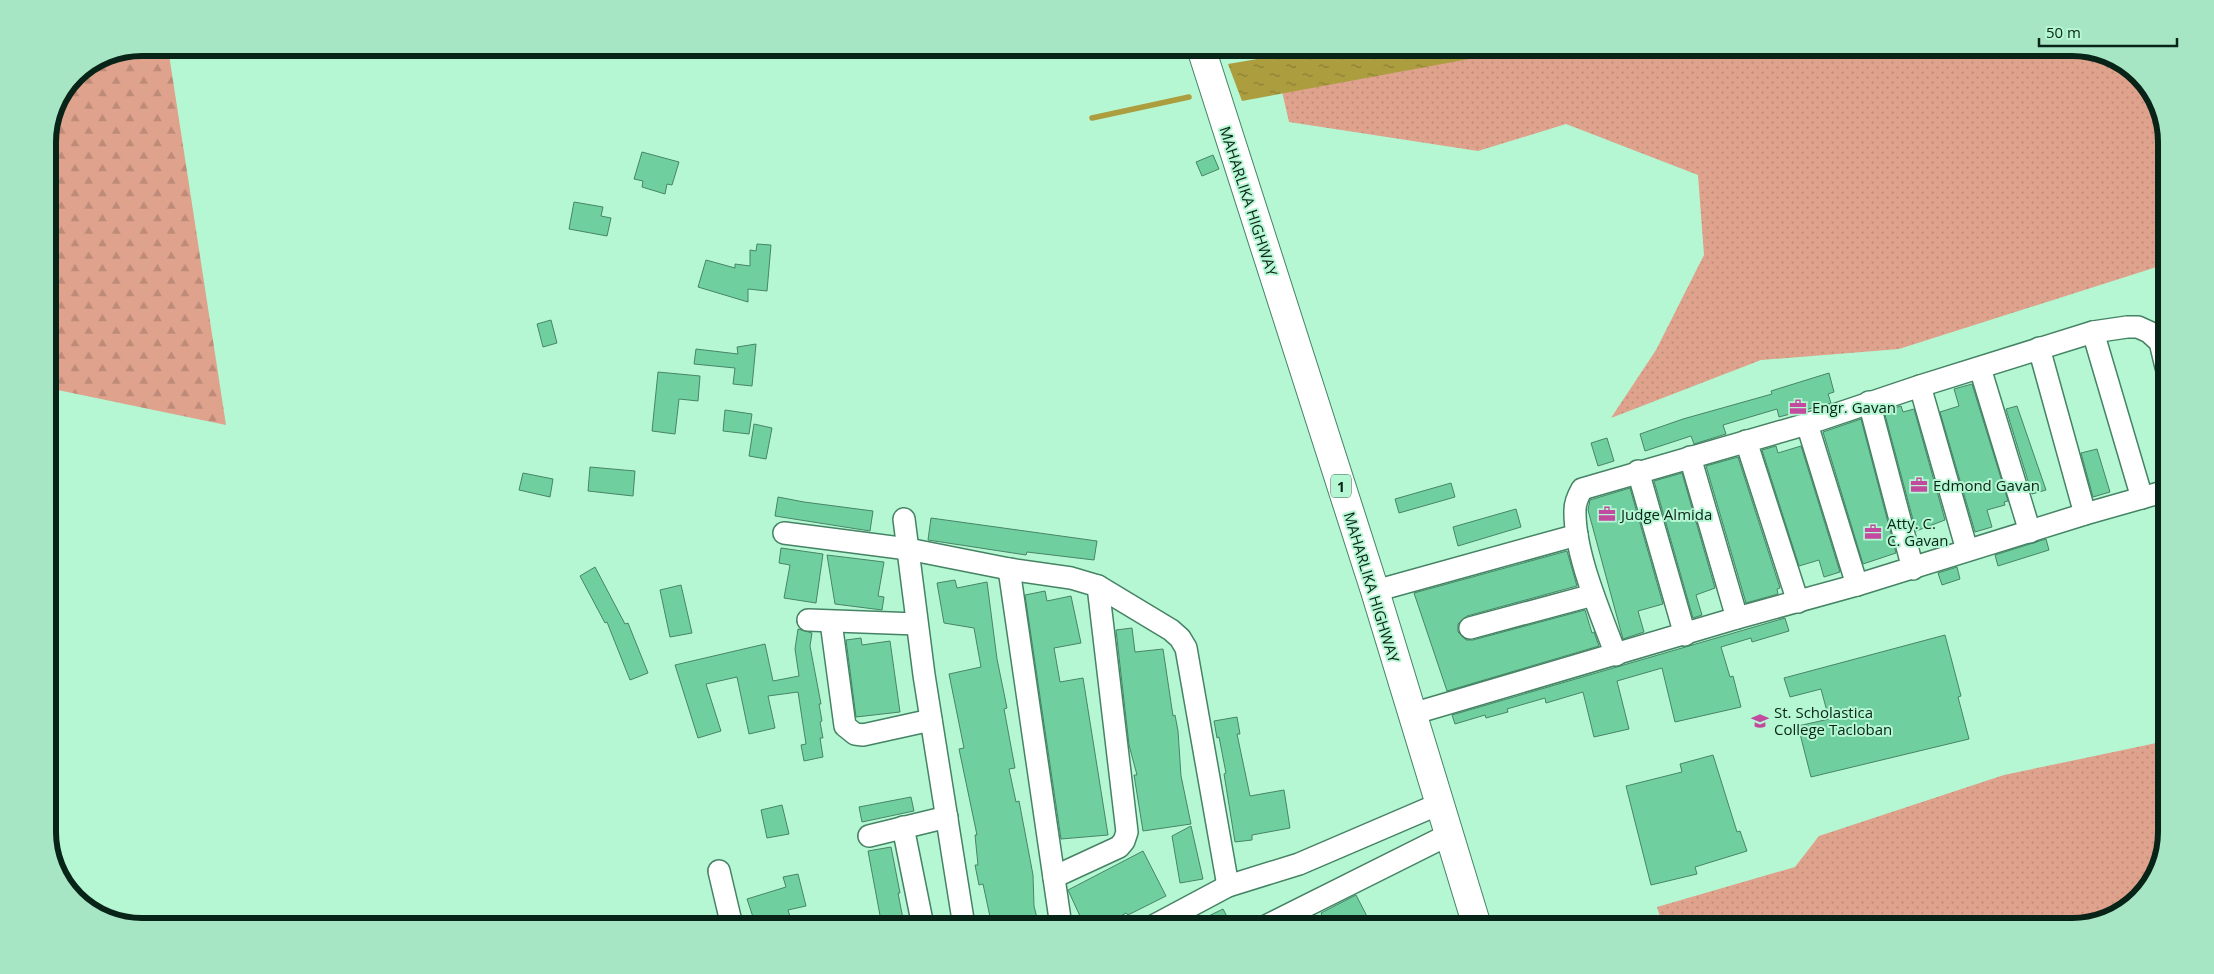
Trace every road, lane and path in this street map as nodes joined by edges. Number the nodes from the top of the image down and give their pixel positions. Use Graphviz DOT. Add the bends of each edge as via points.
graph roads {
  1 [pos="1204,56"];
  2 [pos="2093,332"];
  3 [pos="2158,340"];
  4 [pos="2039,348"];
  5 [pos="1980,368"];
  6 [pos="1920,386"];
  7 [pos="1869,402"];
  8 [pos="1807,424"];
  9 [pos="1746,441"];
  10 [pos="1690,457"];
  11 [pos="1638,471"];
  12 [pos="2158,493"];
  13 [pos="2142,498"];
  14 [pos="2085,514"];
  15 [pos="904,519"];
  16 [pos="2030,532"];
  17 [pos="784,533"];
  18 [pos="1577,535"];
  19 [pos="908,549"];
  20 [pos="1967,550"];
  21 [pos="1009,569"];
  22 [pos="1913,569"];
  23 [pos="1857,585"];
  24 [pos="1098,586"];
  25 [pos="1375,591"];
  26 [pos="1593,595"];
  27 [pos="1798,602"];
  28 [pos="1737,618"];
  29 [pos="808,620"];
  30 [pos="831,622"];
  31 [pos="917,624"];
  32 [pos="1470,628"];
  33 [pos="1685,635"];
  34 [pos="1616,655"];
  35 [pos="1412,714"];
  36 [pos="931,720"];
  37 [pos="1439,804"];
  38 [pos="947,817"];
  39 [pos="903,827"];
  40 [pos="1448,835"];
  41 [pos="869,836"];
  42 [pos="719,871"];
  43 [pos="1054,877"];
  44 [pos="1228,886"];
  45 [pos="730,918"];
  46 [pos="921,918"];
  47 [pos="963,918"];
  48 [pos="1060,918"];
  49 [pos="1168,918"];
  50 [pos="1282,918"];
  51 [pos="1474,918"];
  1 -- 25 [label="highway, MAHARLIKA HIGHWAY / 1"];
  2 -- 3 [label="street" via="2138,328"];
  2 -- 4 [label="street"];
  2 -- 13 [label="street"];
  4 -- 5 [label="street"];
  4 -- 14 [label="street"];
  5 -- 6 [label="street"];
  5 -- 16 [label="street"];
  6 -- 7 [label="street"];
  6 -- 20 [label="street"];
  7 -- 8 [label="street"];
  7 -- 22 [label="street"];
  8 -- 9 [label="street"];
  8 -- 23 [label="street"];
  9 -- 10 [label="street"];
  9 -- 27 [label="street"];
  10 -- 11 [label="street"];
  10 -- 28 [label="street"];
  11 -- 18 [label="street" via="1582,489 1576,498"];
  11 -- 33 [label="street"];
  12 -- 13 [label="street"];
  13 -- 14 [label="street"];
  14 -- 16 [label="street"];
  15 -- 19 [label="street"];
  16 -- 20 [label="street"];
  17 -- 19 [label="street"];
  18 -- 25 [label="street"];
  18 -- 26 [label="street"];
  19 -- 21 [label="street"];
  19 -- 31 [label="street"];
  20 -- 22 [label="street"];
  21 -- 24 [label="street" via="1071,578"];
  21 -- 43 [label="street"];
  22 -- 23 [label="street"];
  23 -- 27 [label="street"];
  24 -- 43 [label="street" via="1127,832 1118,847"];
  24 -- 44 [label="street" via="1171,630 1186,648"];
  25 -- 35 [label="highway, MAHARLIKA HIGHWAY / 1"];
  26 -- 32 [label="street"];
  26 -- 34 [label="street"];
  27 -- 28 [label="street"];
  28 -- 33 [label="street"];
  29 -- 30 [label="street"];
  30 -- 31 [label="street"];
  30 -- 36 [label="street" via="845,726 863,735"];
  31 -- 36 [label="street"];
  33 -- 34 [label="street"];
  34 -- 35 [label="street"];
  35 -- 37 [label="highway, MAHARLIKA HIGHWAY / 1"];
  36 -- 38 [label="street"];
  37 -- 40 [label="highway, MAHARLIKA HIGHWAY / 1"];
  37 -- 44 [label="street" via="1299,864"];
  38 -- 39 [label="street"];
  38 -- 47 [label="street"];
  39 -- 41 [label="street"];
  39 -- 46 [label="street"];
  40 -- 50 [label="street"];
  40 -- 51 [label="highway, MAHARLIKA HIGHWAY / 1"];
  42 -- 45 [label="street"];
  43 -- 48 [label="street"];
  44 -- 49 [label="street"];
}
